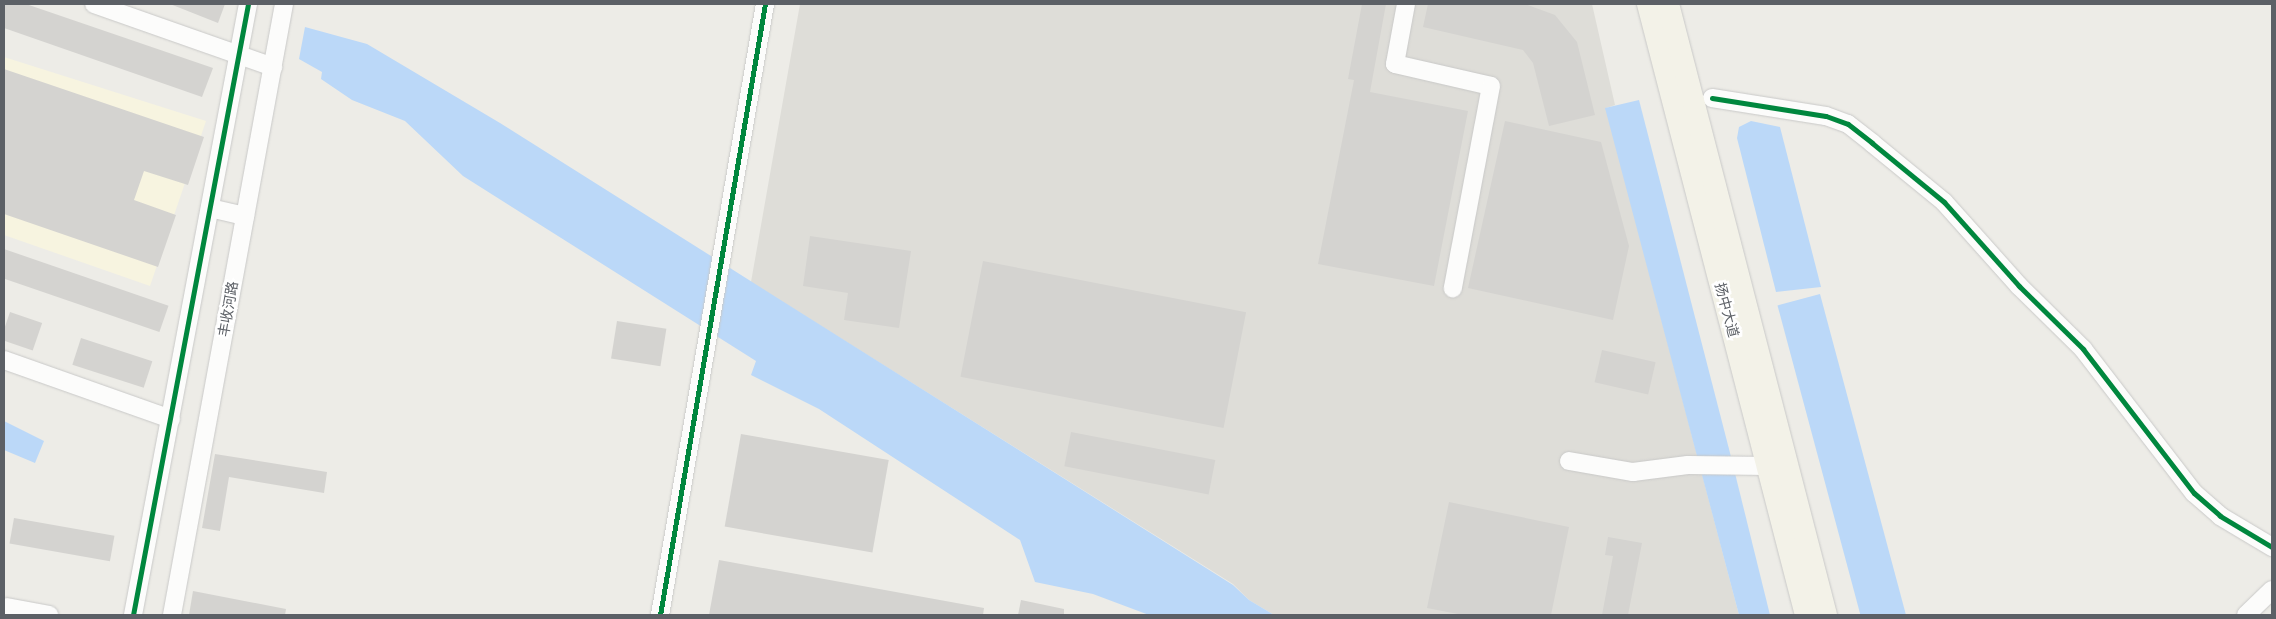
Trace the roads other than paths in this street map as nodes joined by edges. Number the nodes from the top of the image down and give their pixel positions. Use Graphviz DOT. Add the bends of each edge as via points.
graph roads {
  1 [pos="94,4"];
  2 [pos="248,4"];
  3 [pos="284,4"];
  4 [pos="765,4"];
  5 [pos="1406,4"];
  6 [pos="1648,4"];
  7 [pos="1668,4"];
  8 [pos="239,55"];
  9 [pos="273,67"];
  10 [pos="1712,98"];
  11 [pos="210,208"];
  12 [pos="245,216"];
  13 [pos="1453,288"];
  14 [pos="4,360"];
  15 [pos="171,419"];
  16 [pos="1569,462"];
  17 [pos="1768,466"];
  18 [pos="2272,547"];
  19 [pos="2272,590"];
  20 [pos="6,608"];
  21 [pos="49,615"];
  22 [pos="133,615"];
  23 [pos="172,615"];
  24 [pos="660,615"];
  25 [pos="1806,615"];
  26 [pos="1826,615"];
  27 [pos="2246,615"];
  1 -- 8 [label="street"];
  2 -- 8 [label="street"];
  3 -- 9 [label="street, 丰收河路"];
  4 -- 24 [label="street"];
  5 -- 13 [label="street" via="1395,64 1491,86"];
  6 -- 17 [label="main road, 扬中大道"];
  7 -- 26 [label="main road, 扬中大道"];
  8 -- 9 [label="street"];
  8 -- 11 [label="street"];
  9 -- 12 [label="street, 丰收河路"];
  10 -- 18 [label="street" via="1826,116 1848,124 1872,142 1944,202 2019,286 2083,349 2194,493 2220,516"];
  11 -- 12 [label="street"];
  11 -- 15 [label="street"];
  12 -- 23 [label="street, 丰收河路"];
  14 -- 15 [label="street"];
  15 -- 22 [label="street"];
  16 -- 17 [label="street" via="1633,472 1688,465"];
  17 -- 25 [label="main road, 扬中大道"];
  19 -- 27 [label="street"];
  20 -- 21 [label="street"];
}
